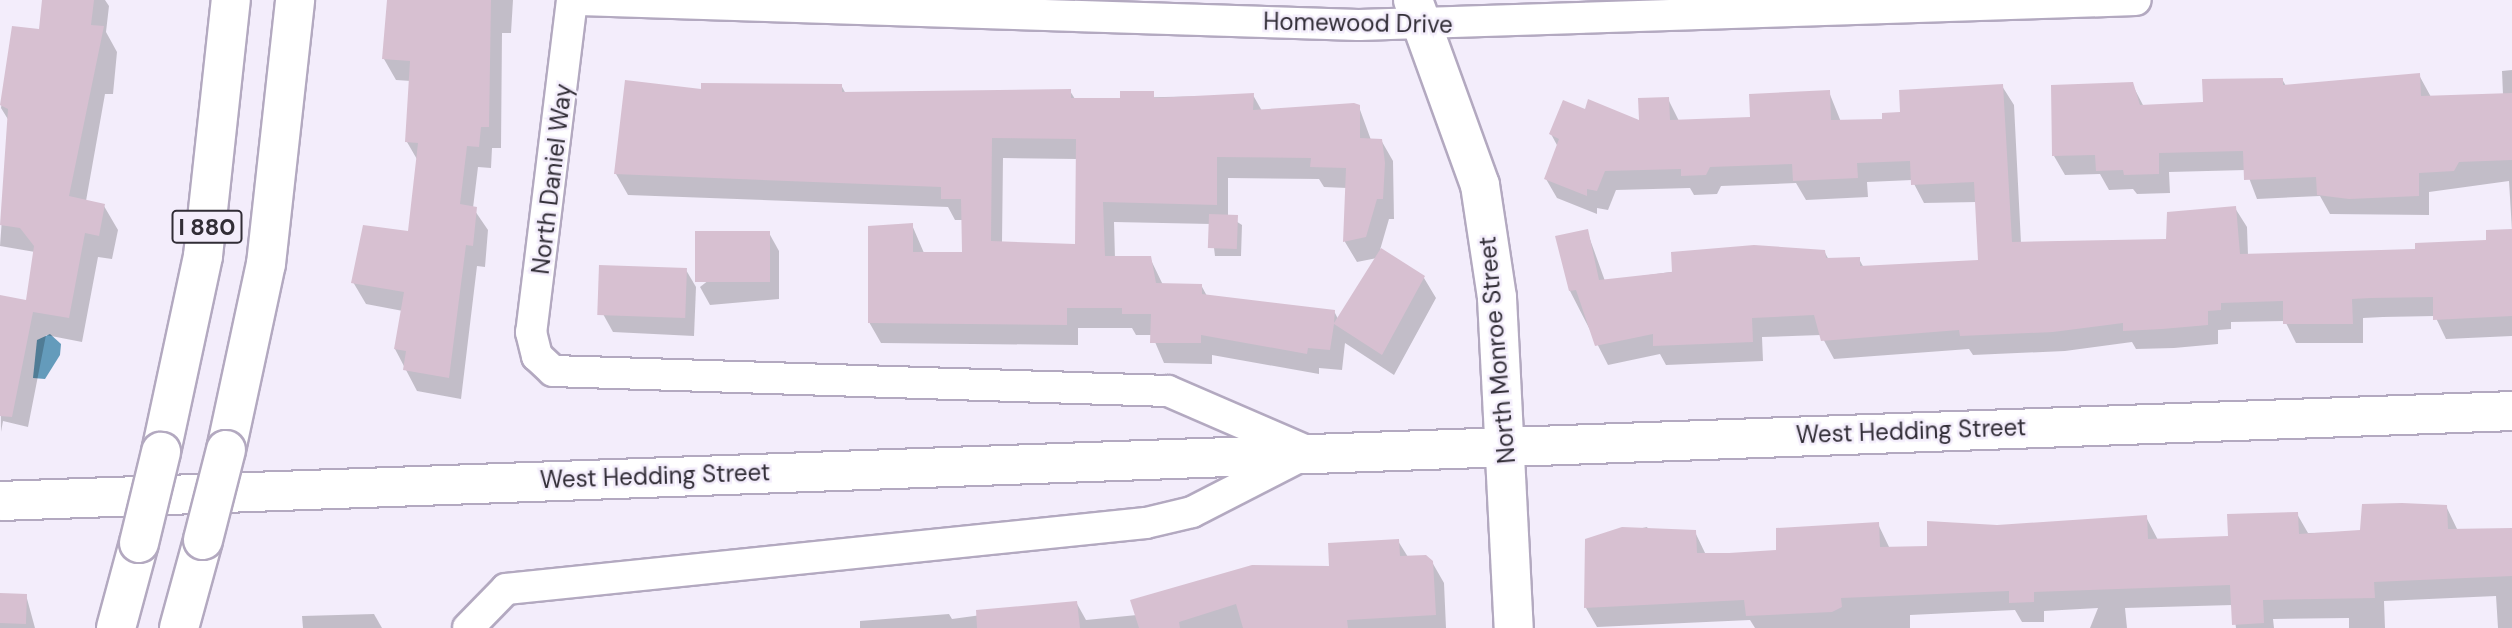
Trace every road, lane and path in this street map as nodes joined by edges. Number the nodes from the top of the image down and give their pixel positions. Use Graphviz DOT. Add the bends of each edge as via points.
graph roads {
  1 [pos="231,0"];
  2 [pos="295,0"];
  3 [pos="572,0"];
  4 [pos="580,0"];
  5 [pos="2136,0"];
  6 [pos="1810,5"];
  7 [pos="963,7"];
  8 [pos="1418,12"];
  9 [pos="537,356"];
  10 [pos="2512,411"];
  11 [pos="1505,444"];
  12 [pos="1309,452"];
  13 [pos="0,501"];
  14 [pos="470,625"];
  15 [pos="116,628"];
  16 [pos="179,628"];
  17 [pos="1514,628"];
  1 -- 15 [label="main road, I 880, bridge" via="203,256 162,452"];
  2 -- 16 [label="main road, I 880, bridge" via="266,264 226,450"];
  3 -- 9 [label="street, North Daniel Way" via="557,158 531,332"];
  4 -- 7 [label="street, Homewood Drive"];
  5 -- 6 [label="street, Homewood Drive"];
  6 -- 8 [label="street, Homewood Drive"];
  7 -- 8 [label="street, Homewood Drive"];
  8 -- 11 [label="main road, North Monroe Street" via="1480,185 1497,298"];
  9 -- 12 [label="street, West Hedding Street" via="563,375 1168,391"];
  10 -- 11 [label="main road, West Hedding Street"];
  11 -- 12 [label="main road, West Hedding Street"];
  11 -- 17 [label="main road, North Monroe Street"];
  12 -- 13 [label="main road, West Hedding Street"];
  12 -- 14 [label="street, West Hedding Street" via="1192,512 1146,523 506,589"];
}
